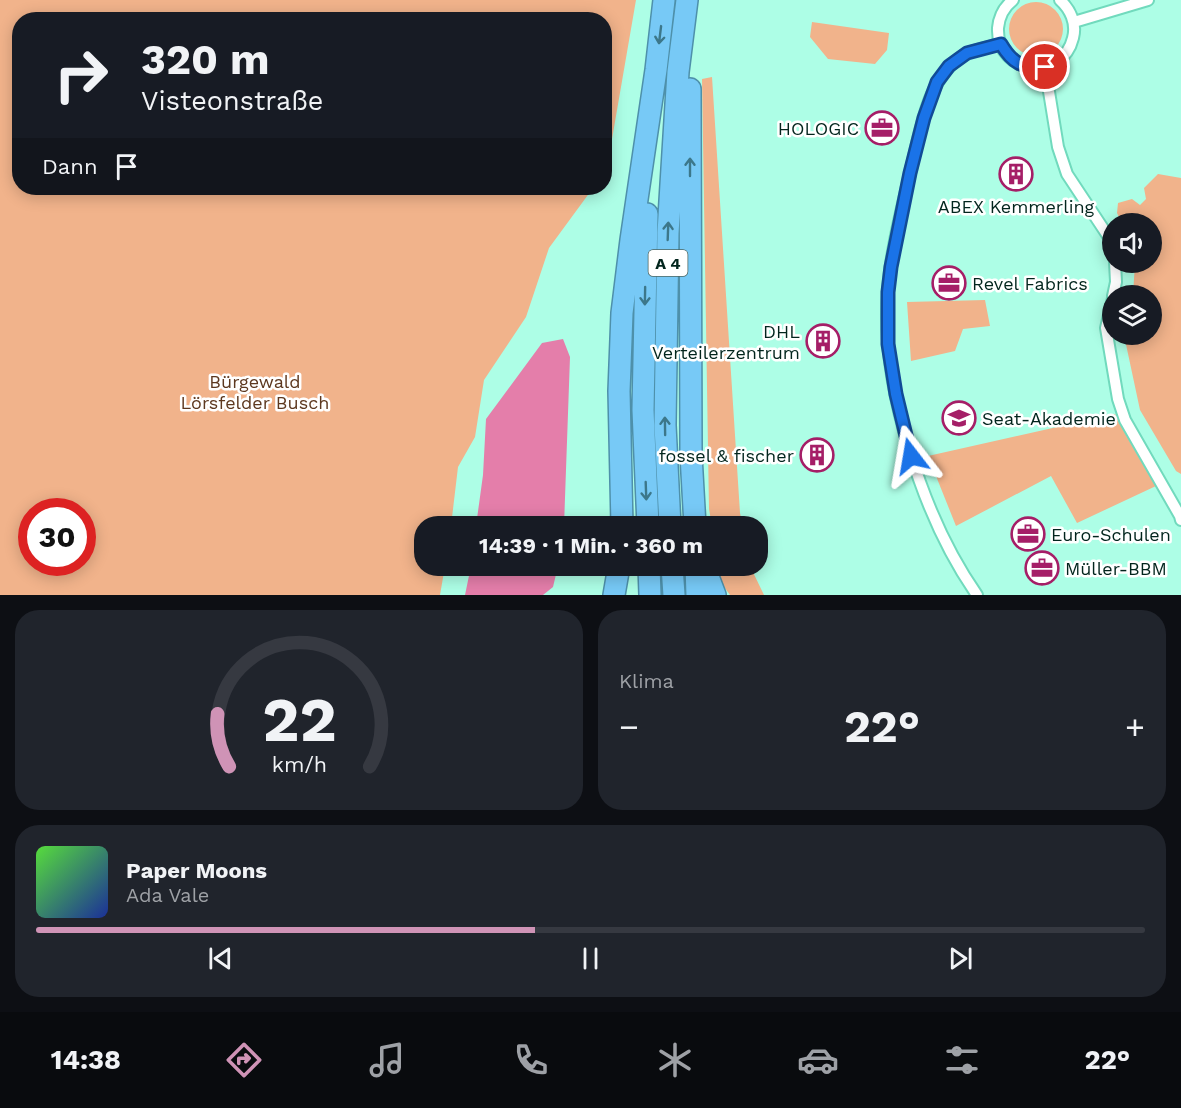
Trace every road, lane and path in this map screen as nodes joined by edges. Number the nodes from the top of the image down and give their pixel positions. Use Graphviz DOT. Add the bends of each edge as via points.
graph roads {
  1 [pos="664,0"];
  2 [pos="689,0"];
  3 [pos="1013,0"];
  4 [pos="1059,0"];
  5 [pos="1148,0"];
  6 [pos="1074,22"];
  7 [pos="1001,44"];
  8 [pos="1045,67"];
  9 [pos="656,70"];
  10 [pos="1102,227"];
  11 [pos="1109,345"];
  12 [pos="622,516"];
  13 [pos="648,516"];
  14 [pos="670,516"];
  15 [pos="694,516"];
  16 [pos="1181,520"];
  17 [pos="619,576"];
  18 [pos="623,576"];
  19 [pos="649,576"];
  20 [pos="673,576"];
  21 [pos="696,576"];
  22 [pos="708,576"];
  23 [pos="614,595"];
  24 [pos="626,595"];
  25 [pos="650,595"];
  26 [pos="674,595"];
  27 [pos="697,595"];
  28 [pos="716,595"];
  29 [pos="977,595"];
  1 -- 9 [label="highway, A 4, one-way"];
  14 -- 2 [label="highway, A 4, one-way" via="665,425 668,233 678,72"];
  15 -- 2 [label="highway, one-way"];
  3 -- 7 [label="street" via="999,22"];
  4 -- 6 [label="street"];
  5 -- 6 [label="street"];
  6 -- 8 [label="street" via="1071,45 1065,55"];
  7 -- 8 [label="street" via="1014,61 1034,68"];
  7 -- 29 [label="street" via="967,53 949,66 937,82 910,173 888,292 888,344 911,456 946,543"];
  8 -- 10 [label="street" via="1058,147 1067,174"];
  9 -- 12 [label="highway" via="622,313"];
  9 -- 13 [label="highway, A 4, one-way" via="646,237 643,410"];
  11 -- 16 [label="street" via="1125,420"];
  17 -- 23 [label="highway"];
  18 -- 24 [label="highway"];
  19 -- 25 [label="highway"];
  20 -- 26 [label="highway"];
  21 -- 27 [label="highway"];
  22 -- 28 [label="highway"];
}
